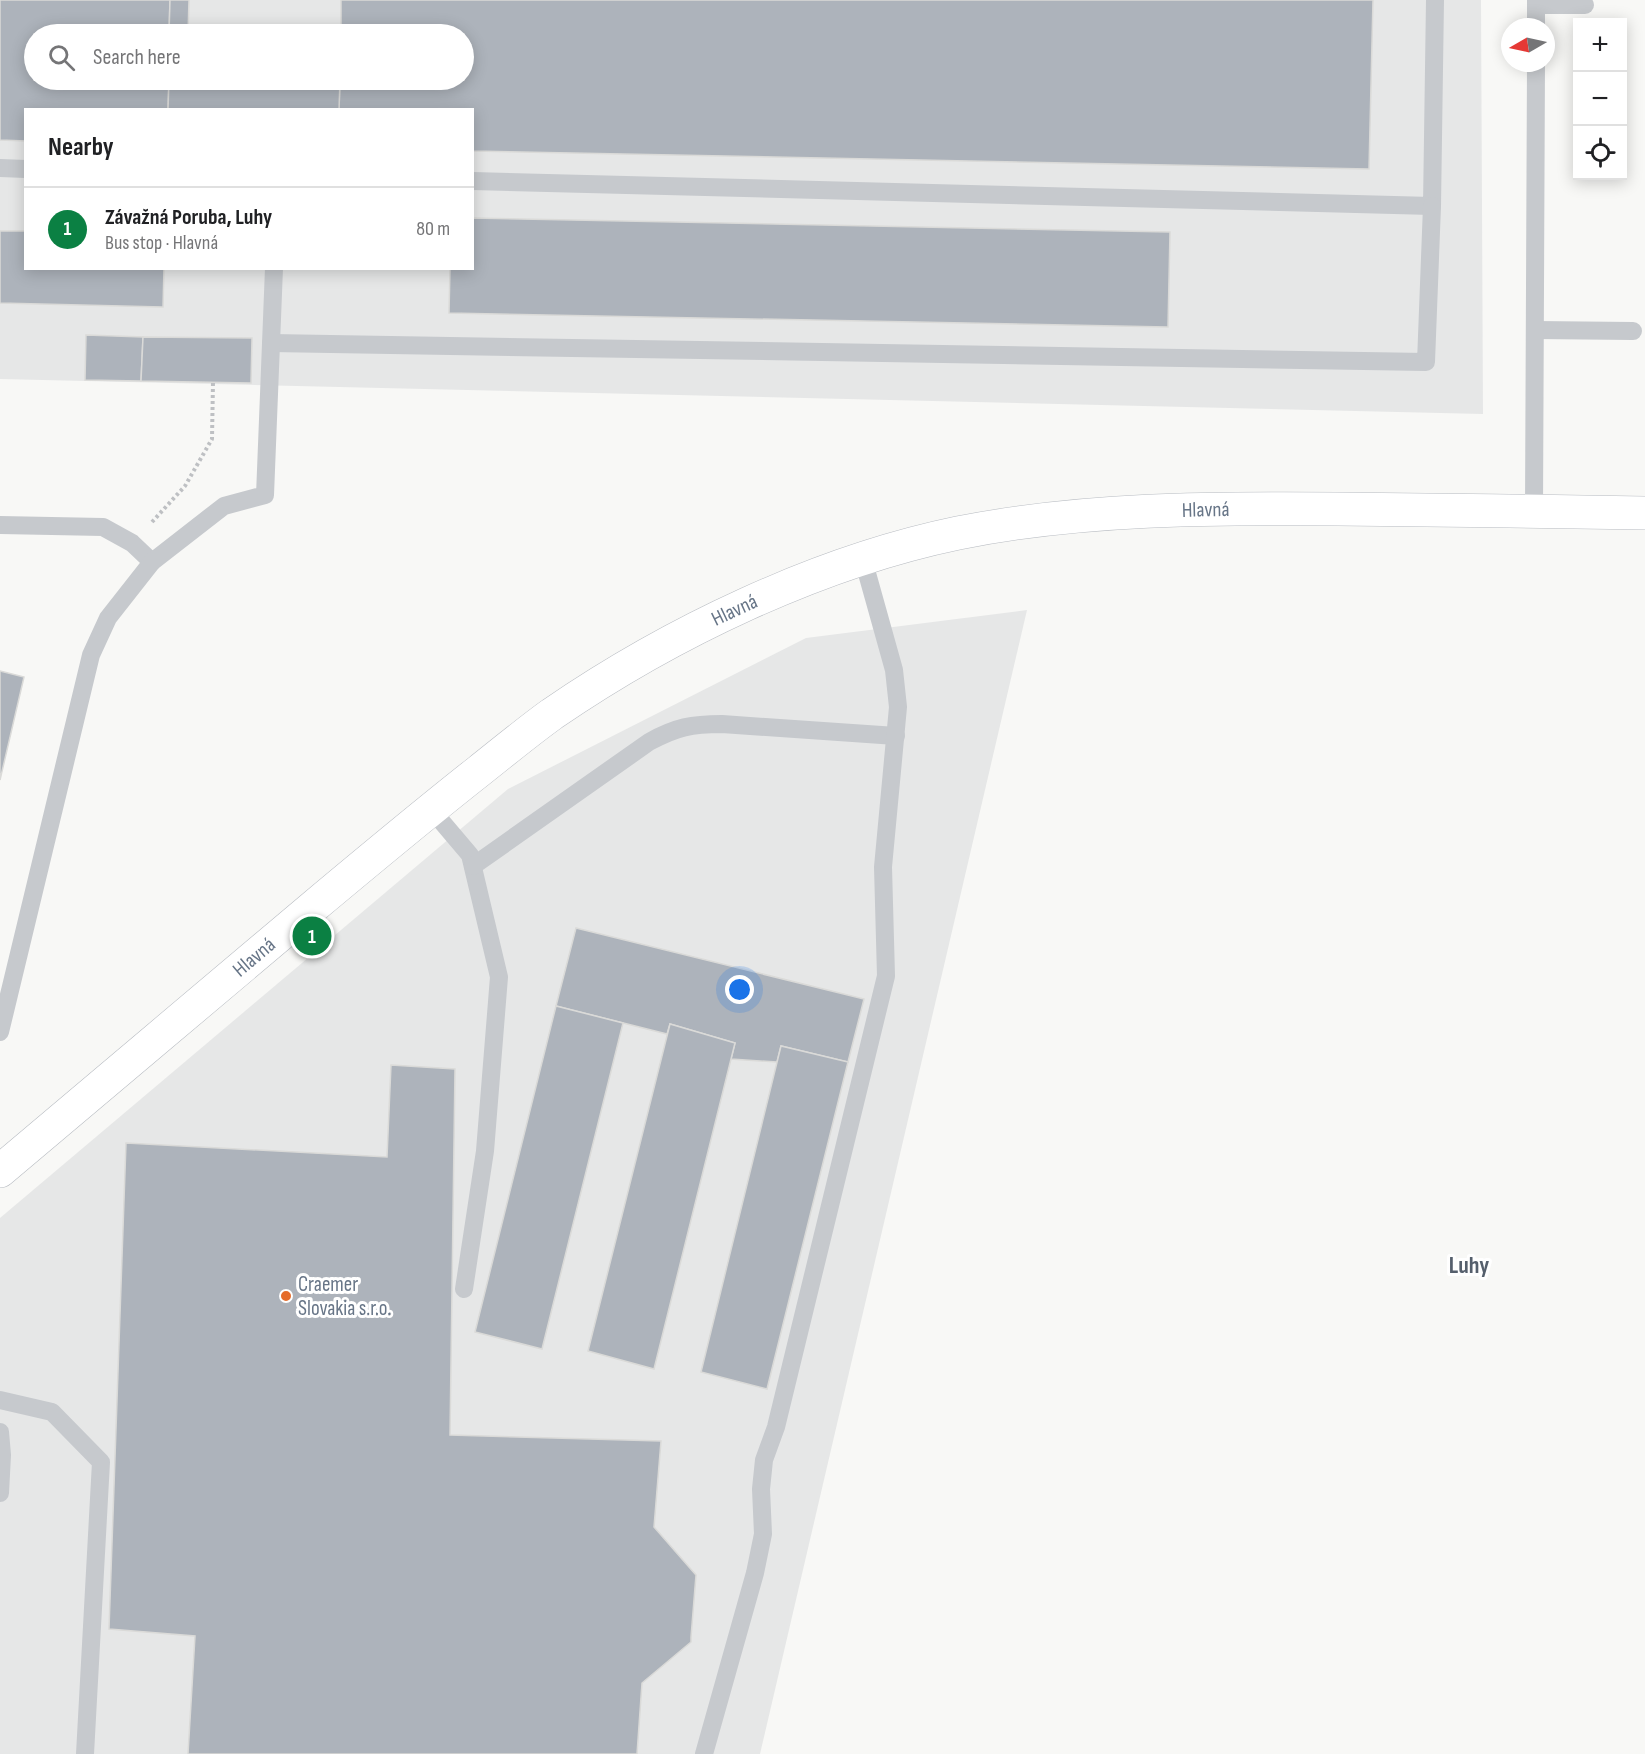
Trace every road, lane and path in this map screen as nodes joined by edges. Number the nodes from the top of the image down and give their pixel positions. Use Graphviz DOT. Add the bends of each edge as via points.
graph roads {
  1 [pos="1435,0"];
  2 [pos="1536,2"];
  3 [pos="1586,5"];
  4 [pos="1536,18"];
  5 [pos="1536,72"];
  6 [pos="0,168"];
  7 [pos="24,169"];
  8 [pos="474,181"];
  9 [pos="1432,206"];
  10 [pos="274,270"];
  11 [pos="1535,330"];
  12 [pos="1634,331"];
  13 [pos="271,343"];
  14 [pos="1534,510"];
  15 [pos="1645,513"];
  16 [pos="0,525"];
  17 [pos="863,559"];
  18 [pos="152,562"];
  19 [pos="896,736"];
  20 [pos="431,809"];
  21 [pos="472,866"];
  22 [pos="0,1032"];
  23 [pos="0,1171"];
  24 [pos="464,1289"];
  25 [pos="0,1400"];
  26 [pos="0,1432"];
  27 [pos="0,1493"];
  28 [pos="85,1754"];
  29 [pos="704,1754"];
  1 -- 9 [label="lane"];
  2 -- 3 [label="lane"];
  2 -- 4 [label="lane"];
  5 -- 11 [label="lane"];
  6 -- 7 [label="lane"];
  8 -- 9 [label="lane"];
  9 -- 13 [label="lane" via="1426,362"];
  10 -- 13 [label="lane"];
  11 -- 12 [label="lane"];
  11 -- 14 [label="lane"];
  13 -- 18 [label="lane" via="265,495 224,506"];
  14 -- 15 [label="street, Hlavná"];
  14 -- 17 [label="street, Hlavná" via="1131,511 958,533"];
  16 -- 18 [label="lane" via="103,527 132,543"];
  17 -- 19 [label="lane" via="894,670"];
  17 -- 20 [label="street, Hlavná" via="772,593 627,666 550,716"];
  18 -- 22 [label="lane" via="108,618 91,655"];
  19 -- 21 [label="lane" via="722,724 673,729 649,741"];
  19 -- 29 [label="lane" via="883,867 886,976 776,1427 764,1460 760,1489 763,1534"];
  20 -- 21 [label="lane" via="470,855"];
  20 -- 23 [label="street, Hlavná"];
  21 -- 24 [label="lane" via="499,977 485,1151"];
  25 -- 28 [label="lane" via="52,1413 101,1462"];
  26 -- 27 [label="lane"];
}
